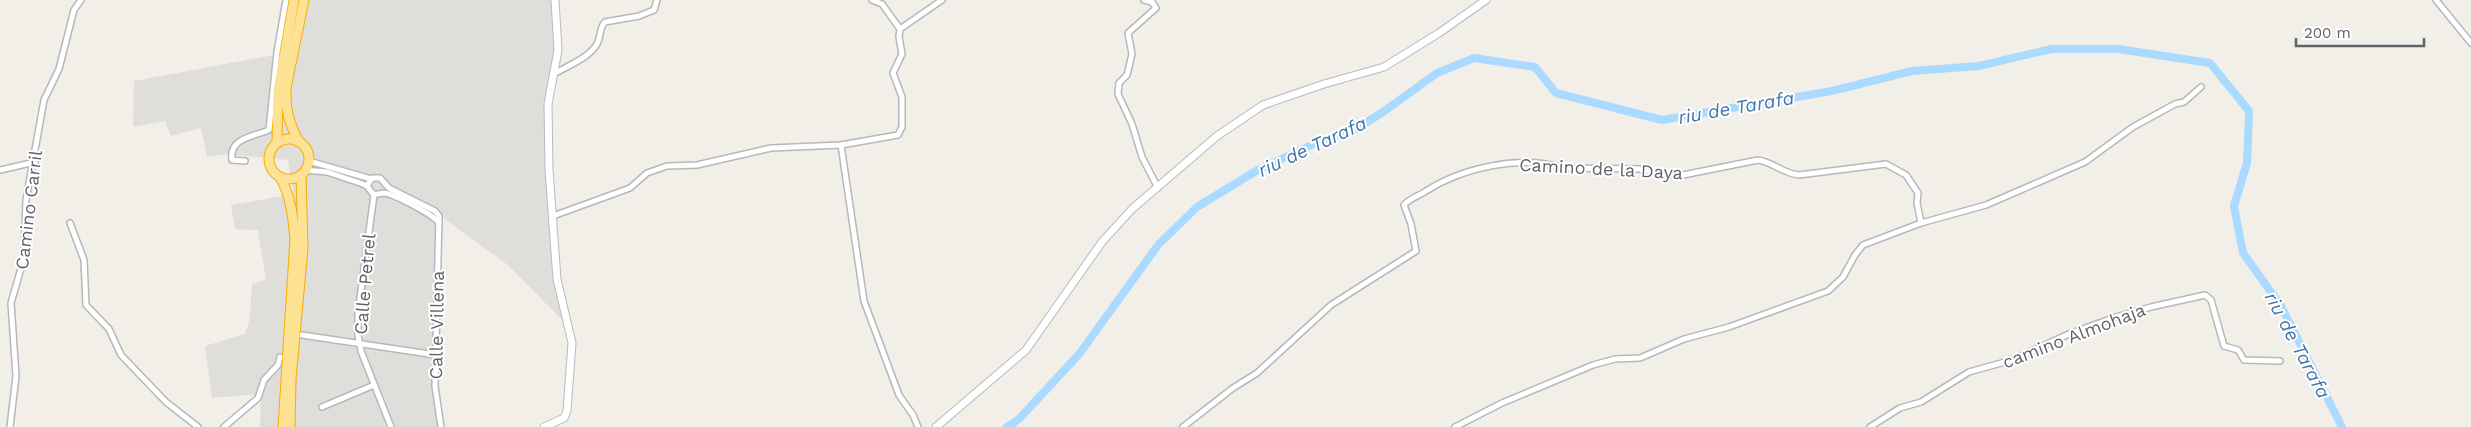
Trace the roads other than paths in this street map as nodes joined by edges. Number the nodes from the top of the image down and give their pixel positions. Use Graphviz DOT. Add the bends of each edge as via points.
graph roads {
  1 [pos="81,0"];
  2 [pos="286,0"];
  3 [pos="294,0"];
  4 [pos="304,0"];
  5 [pos="555,0"];
  6 [pos="657,0"];
  7 [pos="872,0"];
  8 [pos="942,0"];
  9 [pos="1144,0"];
  10 [pos="1486,0"];
  11 [pos="2436,0"];
  12 [pos="900,29"];
  13 [pos="2471,43"];
  14 [pos="554,74"];
  15 [pos="2201,87"];
  16 [pos="278,142"];
  17 [pos="299,142"];
  18 [pos="841,145"];
  19 [pos="245,161"];
  20 [pos="309,161"];
  21 [pos="35,162"];
  22 [pos="0,170"];
  23 [pos="303,172"];
  24 [pos="280,177"];
  25 [pos="371,179"];
  26 [pos="385,185"];
  27 [pos="367,186"];
  28 [pos="1158,188"];
  29 [pos="382,192"];
  30 [pos="374,195"];
  31 [pos="553,216"];
  32 [pos="70,223"];
  33 [pos="439,223"];
  34 [pos="1921,223"];
  35 [pos="302,335"];
  36 [pos="359,344"];
  37 [pos="436,355"];
  38 [pos="280,357"];
  39 [pos="2280,362"];
  40 [pos="374,385"];
  41 [pos="322,407"];
  42 [pos="10,427"];
  43 [pos="198,427"];
  44 [pos="224,427"];
  45 [pos="283,427"];
  46 [pos="290,427"];
  47 [pos="391,427"];
  48 [pos="441,427"];
  49 [pos="544,427"];
  50 [pos="918,427"];
  51 [pos="936,427"];
  52 [pos="1184,427"];
  53 [pos="1455,427"];
  54 [pos="1870,427"];
  1 -- 21 [label="street, Camino Carril" via="74,10 59,69 44,100"];
  2 -- 19 [label="street" via="269,130 235,144 231,150 232,160"];
  3 -- 16 [label="highway" via="278,91"];
  4 -- 17 [label="highway" via="286,88 290,125"];
  5 -- 14 [label="main road" via="558,50"];
  6 -- 14 [label="street" via="654,10 646,14 605,22 593,50"];
  7 -- 12 [label="street" via="882,4"];
  8 -- 12 [label="street"];
  9 -- 28 [label="street" via="1152,2 1156,8 1128,33 1132,54 1127,74 1119,83 1118,94 1142,157"];
  10 -- 28 [label="main road" via="1384,67 1263,105 1217,136"];
  11 -- 13 [label="street"];
  12 -- 18 [label="street" via="898,37 902,54 893,73 902,97 901,131 894,138"];
  14 -- 31 [label="main road" via="548,104"];
  15 -- 34 [label="street" via="2184,102 2133,127 2085,162 1986,205"];
  16 -- 17 [label="highway" via="288,139"];
  16 -- 24 [label="highway" via="268,159"];
  17 -- 20 [label="highway" via="308,153"];
  18 -- 31 [label="street" via="771,148 697,165 667,166 648,173 630,188"];
  18 -- 50 [label="street" via="864,301 899,395"];
  20 -- 23 [label="highway"];
  20 -- 25 [label="street"];
  21 -- 22 [label="street"];
  21 -- 42 [label="street, Camino Carril" via="25,208 24,258 12,303 16,376"];
  23 -- 24 [label="highway" via="290,179"];
  23 -- 27 [label="street" via="327,172"];
  23 -- 46 [label="highway" via="303,248"];
  24 -- 45 [label="highway" via="286,186 295,239"];
  25 -- 26 [label="street" via="380,178"];
  25 -- 27 [label="street"];
  26 -- 29 [label="street"];
  26 -- 33 [label="street" via="437,212"];
  27 -- 30 [label="street"];
  28 -- 51 [label="main road" via="1132,208 1102,242 1026,350"];
  29 -- 30 [label="street"];
  29 -- 33 [label="street" via="433,216"];
  30 -- 36 [label="street, Calle Petrel" via="358,313"];
  31 -- 49 [label="main road" via="557,280 572,343 567,411 564,418"];
  32 -- 43 [label="street" via="84,260 86,305 109,330 121,355 166,402"];
  33 -- 37 [label="street, Calle Villena"];
  34 -- 52 [label="street, Camino de la Daya" via="1918,193 1906,175 1886,164 1799,175 1791,175 1767,161 1758,160 1683,175 1640,169 1564,168 1552,164 1475,168 1437,184 1404,205 1416,250 1331,304 1257,373"];
  34 -- 53 [label="street" via="1863,245 1843,277 1828,291 1729,327 1684,339 1640,358 1615,359 1593,365 1502,402"];
  35 -- 36 [label="street"];
  36 -- 37 [label="street"];
  36 -- 40 [label="street, Calle Petrel"];
  37 -- 48 [label="street, Calle Villena" via="435,386"];
  38 -- 44 [label="street" via="278,365 264,380 258,398"];
  39 -- 54 [label="street, camino Almohaja" via="2244,360 2238,350 2224,346 2211,300 2205,295 2151,306 2071,334 2012,360 1969,372"];
  40 -- 41 [label="street"];
  40 -- 47 [label="street, Calle Petrel"];
}
